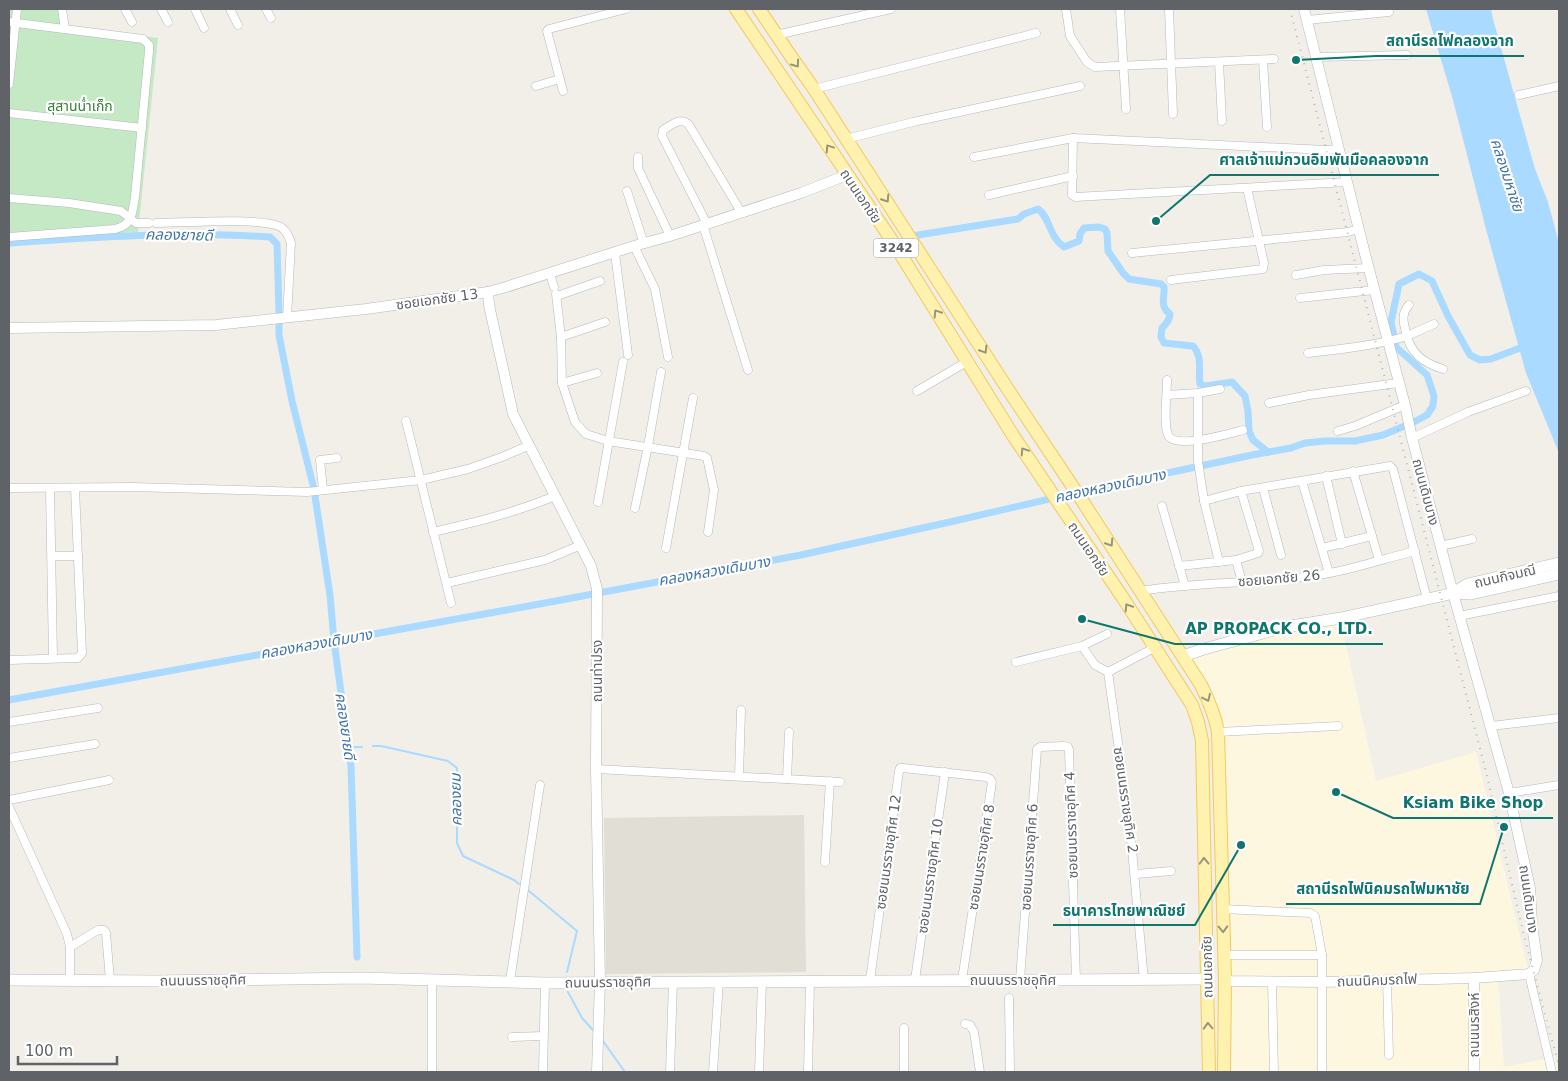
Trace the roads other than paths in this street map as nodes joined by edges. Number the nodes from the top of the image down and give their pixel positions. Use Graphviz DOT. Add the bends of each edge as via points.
graph roads {
  1 [pos="17,9"];
  2 [pos="62,9"];
  3 [pos="125,9"];
  4 [pos="161,9"];
  5 [pos="195,9"];
  6 [pos="230,9"];
  7 [pos="266,9"];
  8 [pos="626,9"];
  9 [pos="736,9"];
  10 [pos="759,9"];
  11 [pos="891,9"];
  12 [pos="1066,9"];
  13 [pos="1120,9"];
  14 [pos="1169,9"];
  15 [pos="1304,9"];
  16 [pos="1389,12"];
  17 [pos="271,18"];
  18 [pos="1307,20"];
  19 [pos="12,22"];
  20 [pos="132,22"];
  21 [pos="168,22"];
  22 [pos="238,25"];
  23 [pos="204,28"];
  24 [pos="65,29"];
  25 [pos="1036,33"];
  26 [pos="776,34"];
  27 [pos="1406,55"];
  28 [pos="1316,56"];
  29 [pos="1274,59"];
  30 [pos="1263,60"];
  31 [pos="1219,62"];
  32 [pos="1171,64"];
  33 [pos="1124,66"];
  34 [pos="560,79"];
  35 [pos="9,84"];
  36 [pos="536,86"];
  37 [pos="1080,86"];
  38 [pos="1559,86"];
  39 [pos="814,89"];
  40 [pos="563,91"];
  41 [pos="1520,95"];
  42 [pos="1126,109"];
  43 [pos="9,113"];
  44 [pos="1173,114"];
  45 [pos="1222,122"];
  46 [pos="1267,126"];
  47 [pos="142,128"];
  48 [pos="1074,138"];
  49 [pos="846,139"];
  50 [pos="1339,149"];
  51 [pos="638,157"];
  52 [pos="974,157"];
  53 [pos="847,175"];
  54 [pos="1073,176"];
  55 [pos="1347,182"];
  56 [pos="1247,188"];
  57 [pos="627,191"];
  58 [pos="989,195"];
  59 [pos="9,198"];
  60 [pos="741,212"];
  61 [pos="131,218"];
  62 [pos="705,224"];
  63 [pos="1359,229"];
  64 [pos="670,236"];
  65 [pos="9,237"];
  66 [pos="1258,240"];
  67 [pos="639,245"];
  68 [pos="615,253"];
  69 [pos="1132,253"];
  70 [pos="1369,268"];
  71 [pos="550,274"];
  72 [pos="1296,275"];
  73 [pos="1171,280"];
  74 [pos="600,281"];
  75 [pos="1374,290"];
  76 [pos="488,292"];
  77 [pos="556,292"];
  78 [pos="1300,298"];
  79 [pos="1408,305"];
  80 [pos="287,318"];
  81 [pos="605,322"];
  82 [pos="1434,324"];
  83 [pos="9,328"];
  84 [pos="1407,336"];
  85 [pos="561,337"];
  86 [pos="1388,342"];
  87 [pos="1308,353"];
  88 [pos="628,354"];
  89 [pos="668,357"];
  90 [pos="968,361"];
  91 [pos="623,362"];
  92 [pos="1443,369"];
  93 [pos="748,370"];
  94 [pos="661,372"];
  95 [pos="597,373"];
  96 [pos="1166,380"];
  97 [pos="562,383"];
  98 [pos="1398,383"];
  99 [pos="1220,389"];
  100 [pos="917,391"];
  101 [pos="1526,391"];
  102 [pos="1198,393"];
  103 [pos="1166,395"];
  104 [pos="693,398"];
  105 [pos="1269,403"];
  106 [pos="1406,410"];
  107 [pos="406,421"];
  108 [pos="1243,430"];
  109 [pos="1338,431"];
  110 [pos="1412,437"];
  111 [pos="1199,440"];
  112 [pos="608,441"];
  113 [pos="530,445"];
  114 [pos="648,446"];
  115 [pos="683,453"];
  116 [pos="338,458"];
  117 [pos="1354,472"];
  118 [pos="1326,476"];
  119 [pos="421,480"];
  120 [pos="1302,481"];
  121 [pos="9,488"];
  122 [pos="50,488"];
  123 [pos="75,488"];
  124 [pos="1263,488"];
  125 [pos="323,490"];
  126 [pos="1241,492"];
  127 [pos="555,496"];
  128 [pos="1204,501"];
  129 [pos="598,502"];
  130 [pos="1162,506"];
  131 [pos="634,508"];
  132 [pos="433,532"];
  133 [pos="708,532"];
  134 [pos="1372,536"];
  135 [pos="1472,539"];
  136 [pos="1342,544"];
  137 [pos="581,545"];
  138 [pos="1440,546"];
  139 [pos="666,548"];
  140 [pos="1322,548"];
  141 [pos="1415,551"];
  142 [pos="1281,555"];
  143 [pos="52,556"];
  144 [pos="78,556"];
  145 [pos="1236,560"];
  146 [pos="1379,560"];
  147 [pos="1219,562"];
  148 [pos="1559,563"];
  149 [pos="1179,566"];
  150 [pos="1328,573"];
  151 [pos="1559,574"];
  152 [pos="1242,582"];
  153 [pos="447,583"];
  154 [pos="1487,585"];
  155 [pos="1185,586"];
  156 [pos="1140,591"];
  157 [pos="1453,593"];
  158 [pos="1559,596"];
  159 [pos="1427,599"];
  160 [pos="451,603"];
  161 [pos="1459,616"];
  162 [pos="1107,634"];
  163 [pos="1082,646"];
  164 [pos="1154,648"];
  165 [pos="1183,656"];
  166 [pos="53,658"];
  167 [pos="9,660"];
  168 [pos="1016,662"];
  169 [pos="1164,663"];
  170 [pos="1108,672"];
  171 [pos="98,708"];
  172 [pos="741,710"];
  173 [pos="1559,718"];
  174 [pos="9,722"];
  175 [pos="1338,726"];
  176 [pos="1491,726"];
  177 [pos="789,732"];
  178 [pos="1218,732"];
  179 [pos="95,744"];
  180 [pos="1052,747"];
  181 [pos="9,758"];
  182 [pos="596,769"];
  183 [pos="945,772"];
  184 [pos="739,776"];
  185 [pos="787,778"];
  186 [pos="109,780"];
  187 [pos="830,781"];
  188 [pos="840,782"];
  189 [pos="540,785"];
  190 [pos="1559,785"];
  191 [pos="1510,793"];
  192 [pos="9,800"];
  193 [pos="9,808"];
  194 [pos="825,862"];
  195 [pos="1171,871"];
  196 [pos="1136,874"];
  197 [pos="1222,909"];
  198 [pos="70,947"];
  199 [pos="1223,955"];
  200 [pos="1322,955"];
  201 [pos="1529,974"];
  202 [pos="1474,978"];
  203 [pos="1207,979"];
  204 [pos="1224,979"];
  205 [pos="9,980"];
  206 [pos="70,980"];
  207 [pos="110,980"];
  208 [pos="432,980"];
  209 [pos="870,980"];
  210 [pos="915,980"];
  211 [pos="962,980"];
  212 [pos="1020,980"];
  213 [pos="1076,980"];
  214 [pos="1144,980"];
  215 [pos="1387,980"];
  216 [pos="510,981"];
  217 [pos="600,981"];
  218 [pos="673,981"];
  219 [pos="719,981"];
  220 [pos="762,981"];
  221 [pos="810,981"];
  222 [pos="1272,982"];
  223 [pos="1322,982"];
  224 [pos="545,983"];
  225 [pos="1009,998"];
  226 [pos="964,1024"];
  227 [pos="904,1028"];
  228 [pos="543,1036"];
  229 [pos="512,1037"];
  230 [pos="1389,1055"];
  231 [pos="432,1072"];
  232 [pos="542,1072"];
  233 [pos="597,1072"];
  234 [pos="670,1072"];
  235 [pos="713,1072"];
  236 [pos="759,1072"];
  237 [pos="808,1072"];
  238 [pos="904,1072"];
  239 [pos="980,1072"];
  240 [pos="1010,1072"];
  241 [pos="1209,1072"];
  242 [pos="1224,1072"];
  243 [pos="1274,1072"];
  244 [pos="1322,1072"];
  245 [pos="1474,1072"];
  246 [pos="1552,1072"];
  1 -- 19 [label="street"];
  2 -- 24 [label="street"];
  3 -- 20 [label="street"];
  4 -- 21 [label="street"];
  5 -- 23 [label="street"];
  6 -- 22 [label="street"];
  7 -- 17 [label="street"];
  8 -- 34 [label="street" via="547,31"];
  53 -- 9 [label="main road, ถนนเอกชัย / 3242, one-way"];
  10 -- 26 [label="main road, ถนนเอกชัย / 3242"];
  11 -- 26 [label="street"];
  12 -- 33 [label="street" via="1070,36 1087,62 1095,67"];
  13 -- 33 [label="street"];
  14 -- 32 [label="street"];
  15 -- 18 [label="street, ถนนเดิมบาง"];
  16 -- 18 [label="street"];
  18 -- 28 [label="street, ถนนเดิมบาง"];
  19 -- 24 [label="street"];
  19 -- 35 [label="street"];
  24 -- 47 [label="street" via="144,39 149,45"];
  25 -- 39 [label="street"];
  26 -- 39 [label="main road, ถนนเอกชัย / 3242, one-way"];
  27 -- 28 [label="street"];
  28 -- 50 [label="street, ถนนเดิมบาง"];
  29 -- 30 [label="street"];
  30 -- 31 [label="street"];
  30 -- 46 [label="street"];
  31 -- 32 [label="street"];
  31 -- 45 [label="street"];
  32 -- 33 [label="street"];
  32 -- 44 [label="street"];
  33 -- 42 [label="street"];
  34 -- 36 [label="street"];
  34 -- 40 [label="street"];
  37 -- 49 [label="street"];
  38 -- 41 [label="street"];
  39 -- 49 [label="main road, ถนนเอกชัย / 3242"];
  43 -- 47 [label="street"];
  47 -- 61 [label="street"];
  48 -- 50 [label="street"];
  48 -- 52 [label="street"];
  48 -- 54 [label="street"];
  49 -- 156 [label="main road, ถนนเอกชัย / 3242, one-way"];
  50 -- 55 [label="street, ถนนเดิมบาง"];
  51 -- 64 [label="street" via="638,168"];
  53 -- 60 [label="street, ซอยเอกชัย 13"];
  90 -- 53 [label="main road, ถนนเอกชัย / 3242, one-way"];
  54 -- 56 [label="street" via="1072,195 1075,197"];
  54 -- 58 [label="street"];
  55 -- 56 [label="street"];
  55 -- 63 [label="street, ถนนเดิมบาง"];
  56 -- 66 [label="street"];
  57 -- 67 [label="street"];
  59 -- 61 [label="street" via="121,211"];
  60 -- 62 [label="street, ซอยเอกชัย 13"];
  60 -- 62 [label="street" via="689,125 681,120 663,130 662,136"];
  61 -- 65 [label="street" via="123,228 115,230"];
  61 -- 80 [label="street" via="136,223 249,222 282,228 291,243"];
  62 -- 64 [label="street, ซอยเอกชัย 13"];
  62 -- 93 [label="street"];
  63 -- 66 [label="street"];
  63 -- 70 [label="street, ถนนเดิมบาง"];
  64 -- 67 [label="street, ซอยเอกชัย 13"];
  66 -- 69 [label="street"];
  66 -- 73 [label="street" via="1264,263 1261,269"];
  67 -- 68 [label="street, ซอยเอกชัย 13"];
  67 -- 89 [label="street" via="655,289"];
  68 -- 71 [label="street, ซอยเอกชัย 13"];
  68 -- 88 [label="street"];
  70 -- 72 [label="street"];
  70 -- 75 [label="street, ถนนเดิมบาง"];
  71 -- 76 [label="street, ซอยเอกชัย 13"];
  71 -- 77 [label="street"];
  74 -- 77 [label="street"];
  75 -- 78 [label="street"];
  75 -- 86 [label="street, ถนนเดิมบาง"];
  76 -- 80 [label="street, ซอยเอกชัย 13"];
  76 -- 113 [label="street, ถนนท่าปรง" via="509,400"];
  77 -- 85 [label="street"];
  79 -- 84 [label="street" via="1403,316"];
  80 -- 83 [label="street, ซอยเอกชัย 13" via="216,326"];
  81 -- 85 [label="street"];
  82 -- 84 [label="street"];
  84 -- 86 [label="street"];
  84 -- 92 [label="street" via="1416,354"];
  85 -- 97 [label="street"];
  86 -- 87 [label="street"];
  86 -- 98 [label="street, ถนนเดิมบาง"];
  90 -- 100 [label="street"];
  164 -- 90 [label="main road, ถนนเอกชัย / 3242, one-way" via="1014,437"];
  91 -- 112 [label="street"];
  94 -- 114 [label="street"];
  95 -- 97 [label="street"];
  96 -- 103 [label="street"];
  97 -- 112 [label="street" via="575,422 582,431"];
  98 -- 105 [label="street"];
  98 -- 106 [label="street, ถนนเดิมบาง"];
  99 -- 102 [label="street"];
  101 -- 110 [label="street"];
  102 -- 103 [label="street"];
  102 -- 111 [label="street"];
  103 -- 111 [label="street" via="1169,437 1177,441"];
  104 -- 115 [label="street"];
  106 -- 109 [label="street"];
  106 -- 110 [label="street, ถนนเดิมบาง"];
  107 -- 119 [label="street"];
  108 -- 111 [label="street"];
  110 -- 138 [label="street, ถนนเดิมบาง"];
  111 -- 128 [label="street" via="1198,461"];
  112 -- 114 [label="street"];
  112 -- 129 [label="street"];
  113 -- 119 [label="street" via="468,469"];
  113 -- 127 [label="street, ถนนท่าปรง"];
  114 -- 115 [label="street"];
  114 -- 131 [label="street"];
  115 -- 133 [label="street" via="704,456 708,460 714,490"];
  115 -- 139 [label="street"];
  116 -- 125 [label="street" via="320,460"];
  117 -- 118 [label="street"];
  117 -- 134 [label="street"];
  117 -- 141 [label="street" via="1388,466 1393,469"];
  118 -- 120 [label="street"];
  118 -- 136 [label="street"];
  119 -- 125 [label="street"];
  119 -- 132 [label="street"];
  120 -- 124 [label="street"];
  120 -- 140 [label="street"];
  121 -- 122 [label="street"];
  122 -- 123 [label="street"];
  122 -- 143 [label="street"];
  123 -- 125 [label="street"];
  123 -- 144 [label="street"];
  124 -- 126 [label="street"];
  124 -- 142 [label="street"];
  126 -- 128 [label="street"];
  126 -- 145 [label="street" via="1259,551"];
  127 -- 132 [label="street" via="496,517"];
  127 -- 137 [label="street, ถนนท่าปรง"];
  128 -- 147 [label="street"];
  130 -- 149 [label="street"];
  132 -- 153 [label="street"];
  134 -- 136 [label="street"];
  134 -- 146 [label="street"];
  135 -- 138 [label="street"];
  136 -- 140 [label="street"];
  137 -- 153 [label="street" via="545,560"];
  137 -- 182 [label="street, ถนนท่าปรง" via="597,588"];
  138 -- 157 [label="street, ถนนเดิมบาง"];
  140 -- 150 [label="street"];
  141 -- 146 [label="street, ซอยเอกชัย 26"];
  141 -- 159 [label="street"];
  143 -- 144 [label="street"];
  143 -- 166 [label="street"];
  144 -- 166 [label="street" via="82,653 78,658"];
  145 -- 147 [label="street"];
  145 -- 152 [label="street"];
  146 -- 150 [label="street, ซอยเอกชัย 26"];
  147 -- 149 [label="street"];
  148 -- 154 [label="main road, ถนนกิจมณี"];
  149 -- 155 [label="street"];
  150 -- 152 [label="street, ซอยเอกชัย 26"];
  151 -- 154 [label="main road, ถนนกิจมณี"];
  152 -- 155 [label="street, ซอยเอกชัย 26"];
  153 -- 160 [label="street"];
  154 -- 157 [label="main road, ถนนกิจมณี" via="1471,594"];
  155 -- 156 [label="street, ซอยเอกชัย 26"];
  156 -- 165 [label="main road, ถนนเอกชัย"];
  157 -- 159 [label="main road, ถนนกิจมณี"];
  157 -- 161 [label="street, ถนนเดิมบาง"];
  158 -- 161 [label="street"];
  159 -- 165 [label="main road, ถนนกิจมณี" via="1285,627"];
  161 -- 176 [label="street, ถนนเดิมบาง"];
  162 -- 163 [label="street"];
  163 -- 168 [label="street"];
  163 -- 170 [label="street" via="1095,665"];
  164 -- 169 [label="main road, ถนนเอกชัย"];
  164 -- 170 [label="street"];
  165 -- 169 [label="main road"];
  165 -- 178 [label="main road, ถนนเอกชัย, one-way" via="1209,700"];
  166 -- 167 [label="street"];
  203 -- 169 [label="main road, ถนนเอกชัย, one-way" via="1202,741 1192,705"];
  170 -- 196 [label="street, ซอยนนรราชอุทิศ 2"];
  171 -- 174 [label="street"];
  172 -- 184 [label="street"];
  173 -- 176 [label="street"];
  175 -- 178 [label="street"];
  176 -- 191 [label="street, ถนนเดิมบาง"];
  177 -- 185 [label="street"];
  178 -- 197 [label="main road, ถนนเอกชัย"];
  179 -- 181 [label="street"];
  180 -- 212 [label="street, ซอยนนรราชอุทิศ 6" via="1037,749"];
  180 -- 213 [label="street, ซอยนนรราชอุทิศ 4" via="1064,746 1069,750"];
  182 -- 184 [label="street"];
  182 -- 217 [label="street, ถนนท่าปรง"];
  183 -- 209 [label="street, ซอยนนรราชอุทิศ 12" via="899,770"];
  183 -- 210 [label="street, ซอยนนรราชอุทิศ 10"];
  183 -- 211 [label="street, ซอยนนรราชอุทิศ 8" via="986,777 992,782"];
  184 -- 185 [label="street"];
  185 -- 187 [label="street"];
  186 -- 192 [label="street"];
  187 -- 188 [label="street"];
  187 -- 194 [label="street"];
  189 -- 216 [label="street"];
  190 -- 191 [label="street"];
  191 -- 201 [label="street, ถนนเดิมบาง" via="1530,888 1537,960"];
  193 -- 198 [label="street"];
  195 -- 196 [label="street"];
  196 -- 214 [label="street, ซอยนนรราชอุทิศ 2"];
  197 -- 199 [label="main road, ถนนเอกชัย, one-way"];
  197 -- 200 [label="street" via="1312,914"];
  198 -- 206 [label="street"];
  198 -- 207 [label="street" via="98,930 104,930"];
  199 -- 200 [label="street"];
  199 -- 204 [label="main road, ถนนเอกชัย"];
  200 -- 223 [label="street"];
  201 -- 202 [label="street, ถนนนิคมรถไฟ"];
  201 -- 246 [label="street"];
  202 -- 215 [label="street, ถนนนิคมรถไฟ"];
  202 -- 245 [label="street, ถนนนรสิงห์"];
  203 -- 204 [label="main road"];
  203 -- 214 [label="main road, ถนนนรราชอุทิศ"];
  241 -- 203 [label="main road, ถนนเอกชัย, one-way"];
  204 -- 222 [label="street, ถนนนิคมรถไฟ"];
  204 -- 242 [label="main road, ถนนเอกชัย"];
  205 -- 206 [label="main road, ถนนนรราชอุทิศ"];
  206 -- 207 [label="main road, ถนนนรราชอุทิศ"];
  207 -- 208 [label="main road, ถนนนรราชอุทิศ"];
  208 -- 216 [label="main road, ถนนนรราชอุทิศ"];
  208 -- 231 [label="street"];
  209 -- 210 [label="main road, ถนนนรราชอุทิศ"];
  209 -- 221 [label="main road, ถนนนรราชอุทิศ"];
  210 -- 211 [label="main road, ถนนนรราชอุทิศ"];
  211 -- 212 [label="main road, ถนนนรราชอุทิศ"];
  212 -- 213 [label="main road, ถนนนรราชอุทิศ"];
  213 -- 214 [label="main road, ถนนนรราชอุทิศ"];
  215 -- 223 [label="street, ถนนนิคมรถไฟ"];
  215 -- 230 [label="street"];
  216 -- 224 [label="main road, ถนนนรราชอุทิศ"];
  217 -- 218 [label="main road, ถนนนรราชอุทิศ"];
  217 -- 224 [label="main road, ถนนนรราชอุทิศ"];
  217 -- 233 [label="street, ถนนท่าปรง"];
  218 -- 219 [label="main road, ถนนนรราชอุทิศ"];
  218 -- 234 [label="street"];
  219 -- 220 [label="main road, ถนนนรราชอุทิศ"];
  219 -- 235 [label="street"];
  220 -- 221 [label="main road, ถนนนรราชอุทิศ"];
  220 -- 236 [label="street"];
  221 -- 237 [label="street"];
  222 -- 223 [label="street, ถนนนิคมรถไฟ"];
  222 -- 243 [label="street"];
  223 -- 244 [label="street"];
  224 -- 228 [label="street"];
  225 -- 240 [label="street"];
  226 -- 239 [label="street" via="974,1032"];
  227 -- 238 [label="street"];
  228 -- 229 [label="street"];
  228 -- 232 [label="street"];
}
